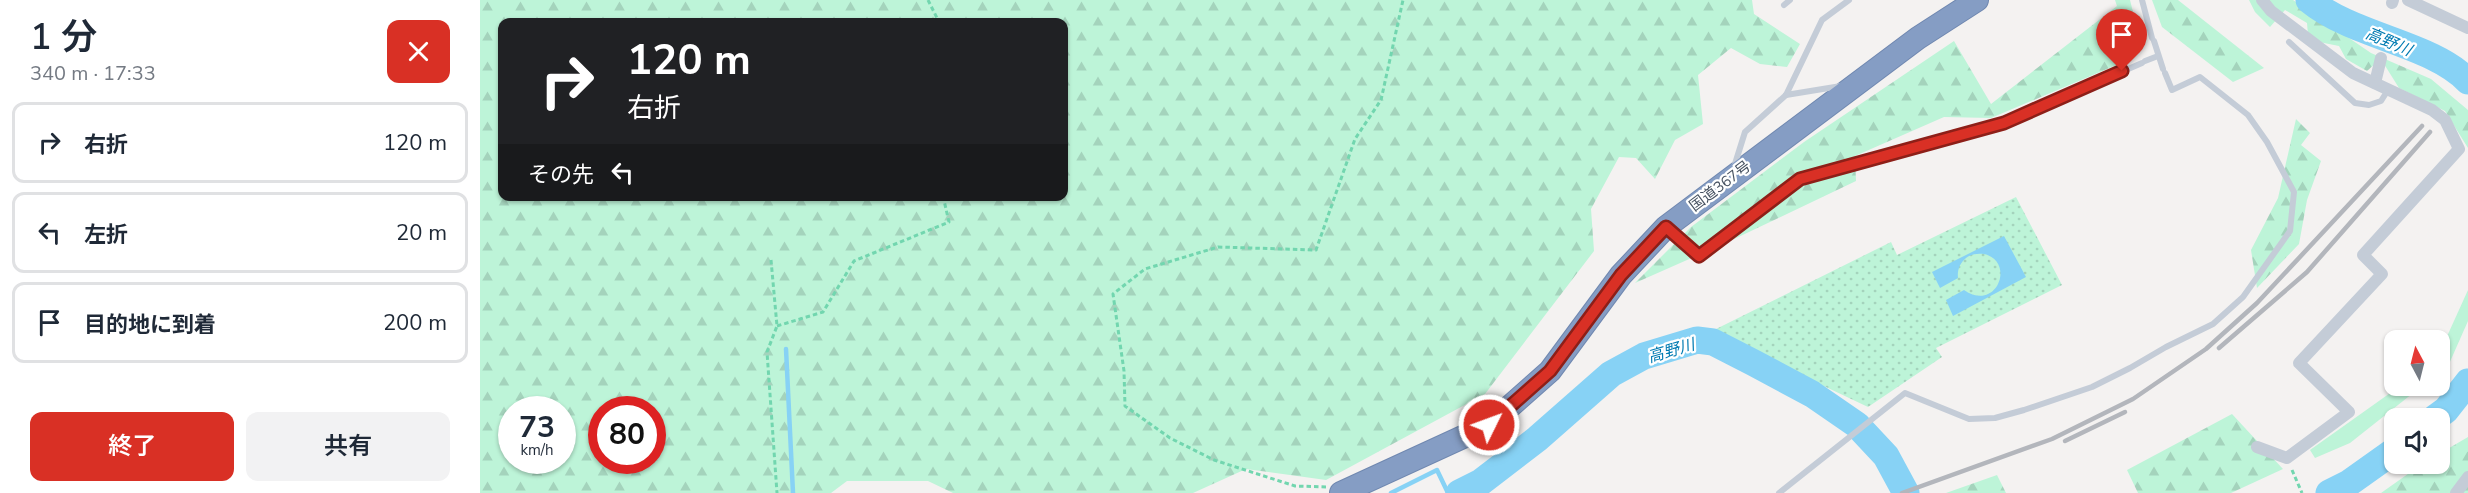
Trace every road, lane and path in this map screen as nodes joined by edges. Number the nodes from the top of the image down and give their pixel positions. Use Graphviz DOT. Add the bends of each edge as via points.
graph roads {
  1 [pos="928,0"];
  2 [pos="1403,0"];
  3 [pos="1790,0"];
  4 [pos="1849,0"];
  5 [pos="1977,0"];
  6 [pos="2142,0"];
  7 [pos="2262,0"];
  8 [pos="2408,0"];
  9 [pos="1784,5"];
  10 [pos="937,18"];
  11 [pos="2468,28"];
  12 [pos="2289,42"];
  13 [pos="2158,56"];
  14 [pos="2381,58"];
  15 [pos="1858,83"];
  16 [pos="2375,83"];
  17 [pos="2388,89"];
  18 [pos="1786,95"];
  19 [pos="1730,179"];
  20 [pos="944,201"];
  21 [pos="1666,227"];
  22 [pos="771,260"];
  23 [pos="777,326"];
  24 [pos="2257,447"];
  25 [pos="2291,468"];
  26 [pos="2468,477"];
  27 [pos="1334,490"];
  28 [pos="777,493"];
  29 [pos="1779,493"];
  30 [pos="2302,493"];
  31 [pos="2456,493"];
  1 -- 10 [label="path"];
  2 -- 27 [label="path" via="1381,100 1355,139 1316,250 1218,247 1144,269 1113,294 1125,406 1170,438 1214,460 1295,486"];
  3 -- 9 [label="lane"];
  4 -- 18 [label="lane" via="1822,20"];
  5 -- 15 [label="highway, 国道367号"];
  6 -- 13 [label="lane"];
  7 -- 16 [label="street" via="2347,69"];
  8 -- 11 [label="street"];
  12 -- 17 [label="lane" via="2355,103 2369,105 2381,101"];
  13 -- 21 [label="lane" via="2004,123 1800,179 1699,256"];
  13 -- 29 [label="lane" via="2172,90 2200,77 2248,115 2294,192 2290,231 2243,297 2213,324 2130,368 2092,387 2024,410 1995,418 1969,419 1905,393"];
  14 -- 16 [label="street"];
  15 -- 18 [label="lane"];
  15 -- 19 [label="highway, 国道367号"];
  16 -- 17 [label="street"];
  17 -- 24 [label="street" via="2445,120 2459,149 2363,255 2382,274 2299,363 2349,412 2287,458"];
  18 -- 19 [label="lane" via="1746,132"];
  19 -- 21 [label="highway, 国道367号"];
  20 -- 23 [label="path" via="949,222 854,261 823,312"];
  21 -- 27 [label="highway, 国道367号" via="1621,275 1550,371 1489,425"];
  22 -- 23 [label="path"];
  23 -- 28 [label="path" via="767,351"];
  25 -- 30 [label="path"];
  26 -- 31 [label="street"];
}
